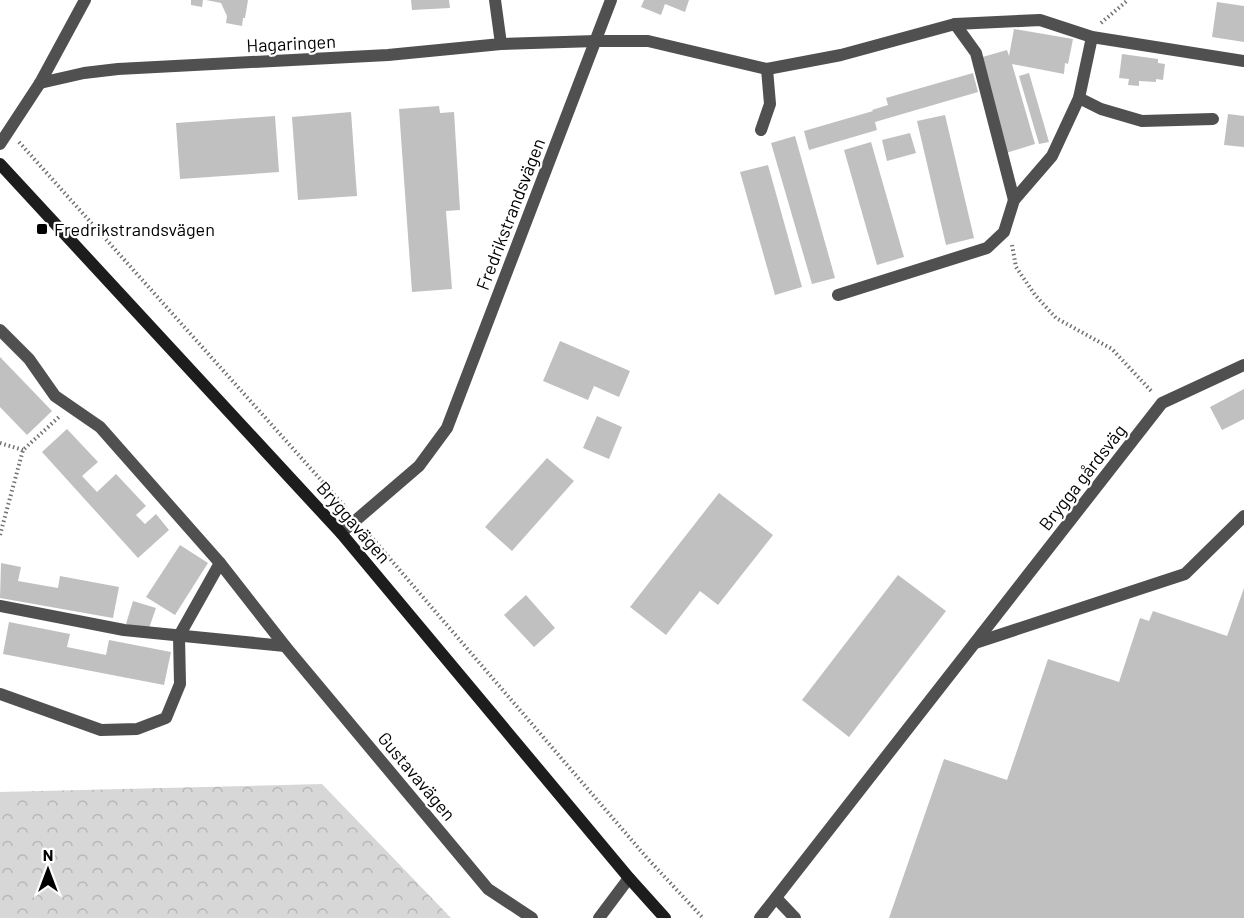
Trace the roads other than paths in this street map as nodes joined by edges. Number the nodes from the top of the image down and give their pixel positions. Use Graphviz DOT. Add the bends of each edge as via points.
graph roads {
  1 [pos="85,0"];
  2 [pos="495,0"];
  3 [pos="611,0"];
  4 [pos="955,24"];
  5 [pos="1092,38"];
  6 [pos="596,41"];
  7 [pos="501,44"];
  8 [pos="1244,61"];
  9 [pos="767,69"];
  10 [pos="40,83"];
  11 [pos="1079,98"];
  12 [pos="1213,119"];
  13 [pos="761,130"];
  14 [pos="0,144"];
  15 [pos="0,164"];
  16 [pos="1014,200"];
  17 [pos="838,295"];
  18 [pos="0,330"];
  19 [pos="1244,365"];
  20 [pos="1244,516"];
  21 [pos="341,533"];
  22 [pos="220,563"];
  23 [pos="0,606"];
  24 [pos="179,636"];
  25 [pos="974,644"];
  26 [pos="285,646"];
  27 [pos="0,694"];
  28 [pos="629,878"];
  29 [pos="776,898"];
  30 [pos="532,918"];
  31 [pos="599,918"];
  32 [pos="665,918"];
  33 [pos="760,918"];
  34 [pos="795,918"];
  1 -- 10 [label="street"];
  2 -- 7 [label="street"];
  3 -- 6 [label="street, Fredrikstrandsvägen"];
  4 -- 5 [label="street" via="1041,20"];
  4 -- 9 [label="street" via="841,55"];
  4 -- 16 [label="street" via="976,53"];
  5 -- 8 [label="street"];
  5 -- 11 [label="street"];
  6 -- 7 [label="street, Hagaringen"];
  6 -- 9 [label="street" via="648,41"];
  6 -- 21 [label="street, Fredrikstrandsvägen" via="447,428 419,466"];
  7 -- 10 [label="street, Hagaringen" via="388,55 118,69"];
  9 -- 13 [label="street" via="770,104"];
  10 -- 14 [label="street"];
  11 -- 12 [label="street" via="1142,122"];
  11 -- 16 [label="street" via="1052,156"];
  15 -- 21 [label="main road, Bryggavägen"];
  16 -- 17 [label="street" via="1004,232 987,248"];
  18 -- 22 [label="street, Gustavavägen" via="55,396 100,427"];
  19 -- 25 [label="street, Brygga gårdsväg" via="1162,403"];
  20 -- 25 [label="street" via="1185,574"];
  21 -- 28 [label="main road, Bryggavägen"];
  22 -- 24 [label="street"];
  22 -- 26 [label="street, Gustavavägen"];
  23 -- 24 [label="street" via="124,630"];
  24 -- 26 [label="street"];
  24 -- 27 [label="street" via="180,684 166,718 137,729 101,730"];
  25 -- 29 [label="street, Brygga gårdsväg"];
  26 -- 30 [label="street, Gustavavägen" via="488,889"];
  28 -- 31 [label="street"];
  28 -- 32 [label="main road, Bryggavägen"];
  29 -- 33 [label="street, Brygga gårdsväg"];
  29 -- 34 [label="street"];
}
